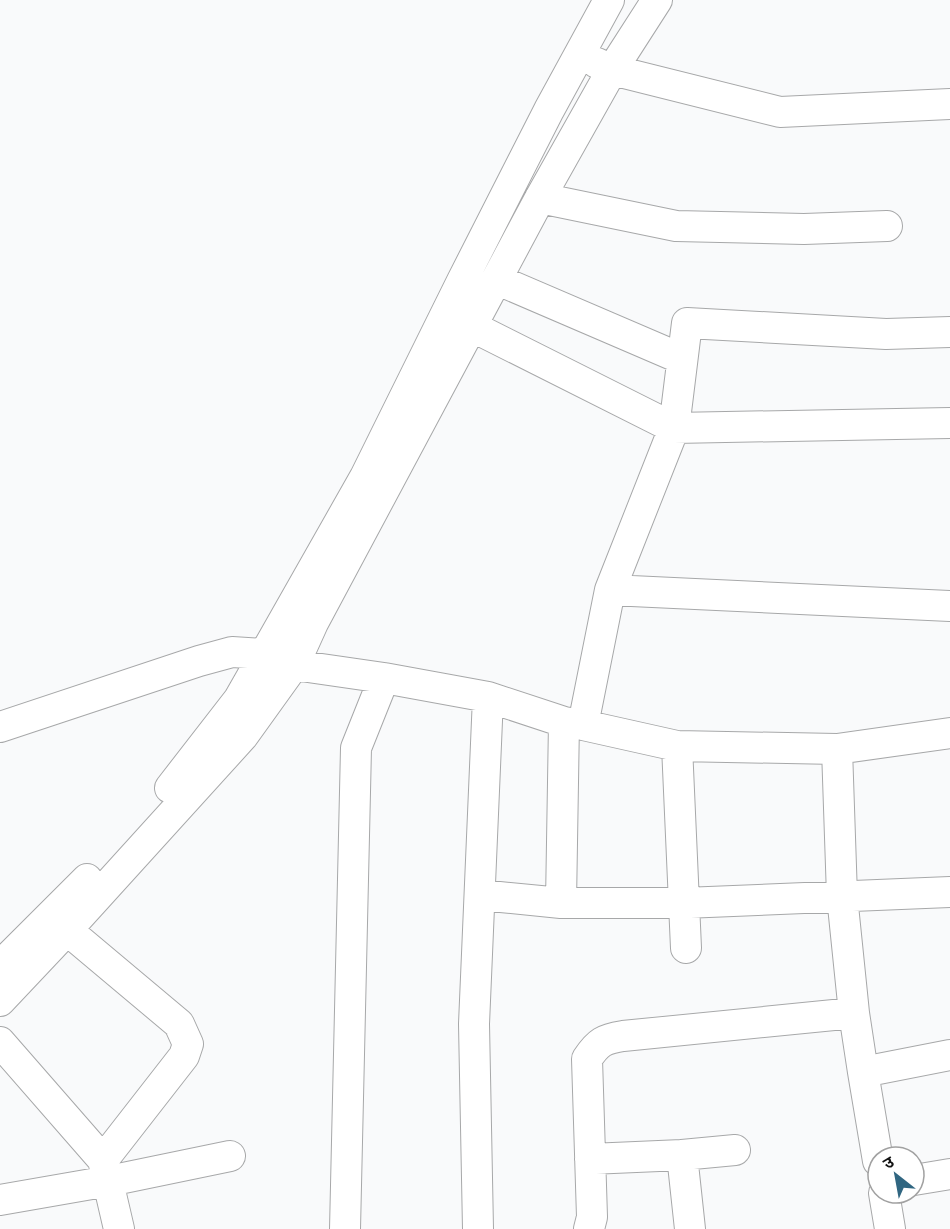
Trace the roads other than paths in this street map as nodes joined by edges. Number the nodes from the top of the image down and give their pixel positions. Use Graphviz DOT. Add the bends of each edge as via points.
graph roads {
  1 [pos="609,0"];
  2 [pos="657,0"];
  3 [pos="578,55"];
  4 [pos="612,70"];
  5 [pos="950,104"];
  6 [pos="540,198"];
  7 [pos="887,226"];
  8 [pos="498,280"];
  9 [pos="472,327"];
  10 [pos="950,332"];
  11 [pos="682,359"];
  12 [pos="950,423"];
  13 [pos="674,428"];
  14 [pos="610,590"];
  15 [pos="950,606"];
  16 [pos="266,654"];
  17 [pos="294,665"];
  18 [pos="384,678"];
  19 [pos="488,697"];
  20 [pos="573,724"];
  21 [pos="0,727"];
  22 [pos="950,733"];
  23 [pos="676,746"];
  24 [pos="837,749"];
  25 [pos="950,892"];
  26 [pos="480,895"];
  27 [pos="843,896"];
  28 [pos="561,903"];
  29 [pos="684,903"];
  30 [pos="68,930"];
  31 [pos="686,948"];
  32 [pos="0,966"];
  33 [pos="0,1001"];
  34 [pos="854,1013"];
  35 [pos="0,1042"];
  36 [pos="950,1054"];
  37 [pos="863,1072"];
  38 [pos="875,1145"];
  39 [pos="735,1150"];
  40 [pos="682,1155"];
  41 [pos="230,1156"];
  42 [pos="590,1160"];
  43 [pos="106,1171"];
  44 [pos="950,1174"];
  45 [pos="926,1178"];
  46 [pos="0,1200"];
  47 [pos="886,1205"];
  48 [pos="119,1229"];
  49 [pos="345,1229"];
  50 [pos="478,1229"];
  51 [pos="588,1229"];
  52 [pos="690,1229"];
  53 [pos="890,1229"];
  1 -- 3 [label="street"];
  2 -- 4 [label="street"];
  3 -- 4 [label="street"];
  3 -- 16 [label="street" via="365,477"];
  4 -- 5 [label="street" via="780,112"];
  4 -- 6 [label="street"];
  6 -- 7 [label="street" via="676,226"];
  6 -- 8 [label="street"];
  8 -- 9 [label="street"];
  8 -- 11 [label="street"];
  9 -- 13 [label="street"];
  9 -- 17 [label="street"];
  10 -- 11 [label="street" via="886,334 687,323"];
  11 -- 13 [label="street"];
  12 -- 13 [label="street"];
  13 -- 14 [label="street"];
  14 -- 15 [label="street"];
  14 -- 20 [label="street"];
  16 -- 17 [label="street"];
  16 -- 21 [label="street" via="232,652"];
  16 -- 32 [label="street" via="238,699 172,786 121,844"];
  17 -- 18 [label="street"];
  17 -- 30 [label="street" via="243,736"];
  18 -- 19 [label="street"];
  18 -- 49 [label="street" via="356,748"];
  19 -- 20 [label="street"];
  19 -- 26 [label="street"];
  20 -- 23 [label="street"];
  20 -- 28 [label="street"];
  22 -- 24 [label="street"];
  23 -- 24 [label="street"];
  23 -- 29 [label="street"];
  24 -- 27 [label="street"];
  25 -- 27 [label="street"];
  26 -- 28 [label="street"];
  26 -- 50 [label="street" via="474,1024"];
  27 -- 29 [label="street"];
  27 -- 34 [label="street"];
  28 -- 29 [label="street"];
  29 -- 31 [label="street"];
  30 -- 33 [label="street"];
  30 -- 43 [label="street" via="178,1024 188,1044 184,1056"];
  34 -- 37 [label="street"];
  34 -- 42 [label="street" via="609,1038 595,1046 587,1059"];
  35 -- 43 [label="street"];
  36 -- 37 [label="street"];
  37 -- 38 [label="street"];
  39 -- 40 [label="street"];
  40 -- 42 [label="street"];
  40 -- 52 [label="street"];
  41 -- 43 [label="street"];
  42 -- 51 [label="street" via="592,1217"];
  43 -- 46 [label="street"];
  43 -- 48 [label="street"];
  44 -- 45 [label="street"];
  47 -- 53 [label="street"];
}
